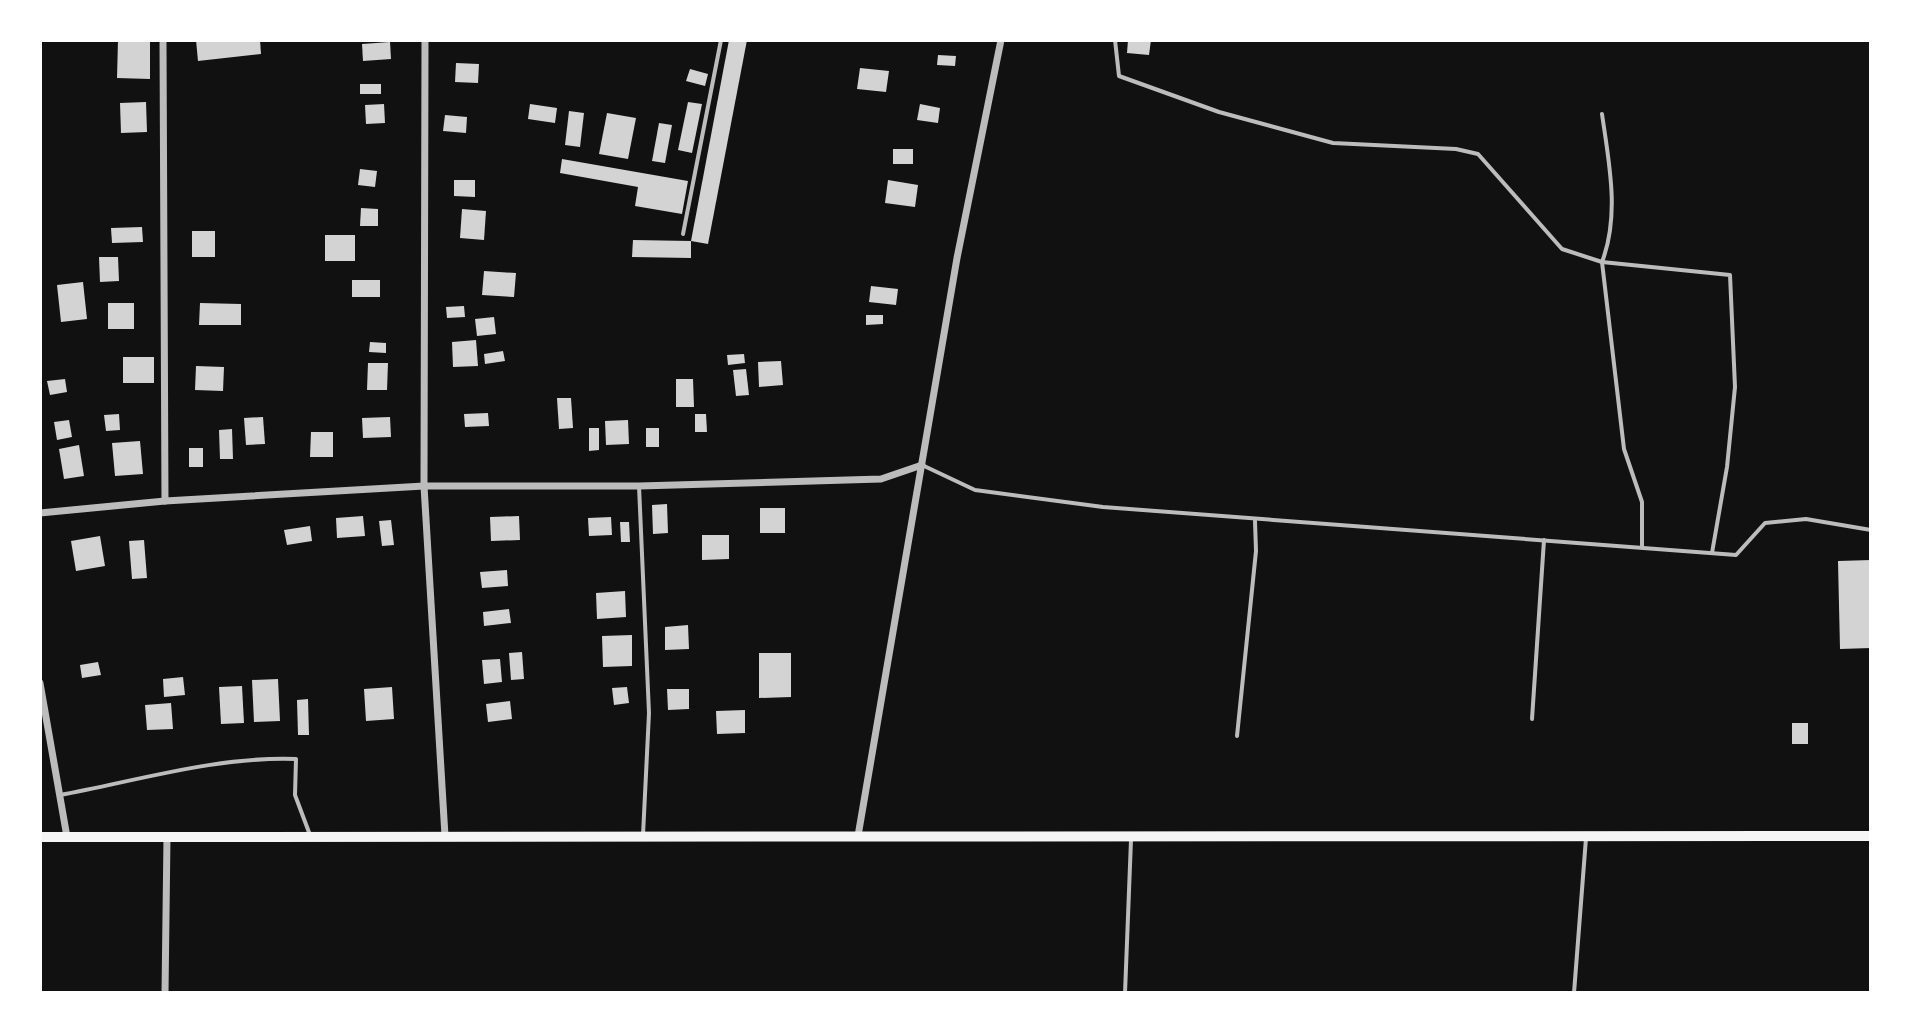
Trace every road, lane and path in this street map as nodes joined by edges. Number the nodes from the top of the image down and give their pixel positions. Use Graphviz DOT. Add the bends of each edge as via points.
graph roads {
  1 [pos="163,40"];
  2 [pos="425,40"];
  3 [pos="721,40"];
  4 [pos="1001,40"];
  5 [pos="1115,40"];
  6 [pos="1602,114"];
  7 [pos="683,234"];
  8 [pos="1602,262"];
  9 [pos="922,465"];
  10 [pos="424,486"];
  11 [pos="639,486"];
  12 [pos="165,501"];
  13 [pos="40,513"];
  14 [pos="1255,521"];
  15 [pos="1871,530"];
  16 [pos="1544,540"];
  17 [pos="1642,547"];
  18 [pos="1712,553"];
  19 [pos="40,683"];
  20 [pos="1532,719"];
  21 [pos="1237,736"];
  22 [pos="60,795"];
  23 [pos="310,836"];
  24 [pos="445,836"];
  25 [pos="643,836"];
  26 [pos="858,836"];
  27 [pos="1131,836"];
  28 [pos="1586,836"];
  29 [pos="1871,836"];
  30 [pos="40,837"];
  31 [pos="67,837"];
  32 [pos="167,837"];
  33 [pos="165,993"];
  34 [pos="1125,993"];
  35 [pos="1574,993"];
  1 -- 12 [label="street"];
  2 -- 10 [label="street"];
  3 -- 7 [label="lane"];
  4 -- 9 [label="street"];
  5 -- 8 [label="lane" via="1119,76 1219,112 1333,143 1478,154 1562,249"];
  6 -- 8 [label="lane" via="1612,235"];
  8 -- 17 [label="lane" via="1624,449 1642,502"];
  8 -- 18 [label="lane" via="1730,275 1735,387"];
  9 -- 11 [label="street" via="881,479"];
  9 -- 14 [label="lane" via="975,490"];
  9 -- 26 [label="street"];
  10 -- 11 [label="street"];
  10 -- 12 [label="street"];
  10 -- 24 [label="street"];
  11 -- 25 [label="lane" via="649,713"];
  12 -- 13 [label="street"];
  14 -- 16 [label="lane"];
  14 -- 21 [label="lane"];
  15 -- 18 [label="lane" via="1806,519 1765,523 1736,555"];
  16 -- 17 [label="lane"];
  16 -- 20 [label="lane"];
  17 -- 18 [label="lane"];
  19 -- 22 [label="street"];
  22 -- 23 [label="lane" via="208,767 296,759 295,795"];
  22 -- 31 [label="street"];
  23 -- 24 [label="main road"];
  23 -- 32 [label="main road"];
  24 -- 25 [label="main road"];
  25 -- 26 [label="main road"];
  26 -- 27 [label="main road"];
  27 -- 28 [label="main road"];
  27 -- 34 [label="lane"];
  28 -- 29 [label="main road"];
  28 -- 35 [label="lane"];
  30 -- 31 [label="main road"];
  31 -- 32 [label="main road"];
  32 -- 33 [label="street"];
}
